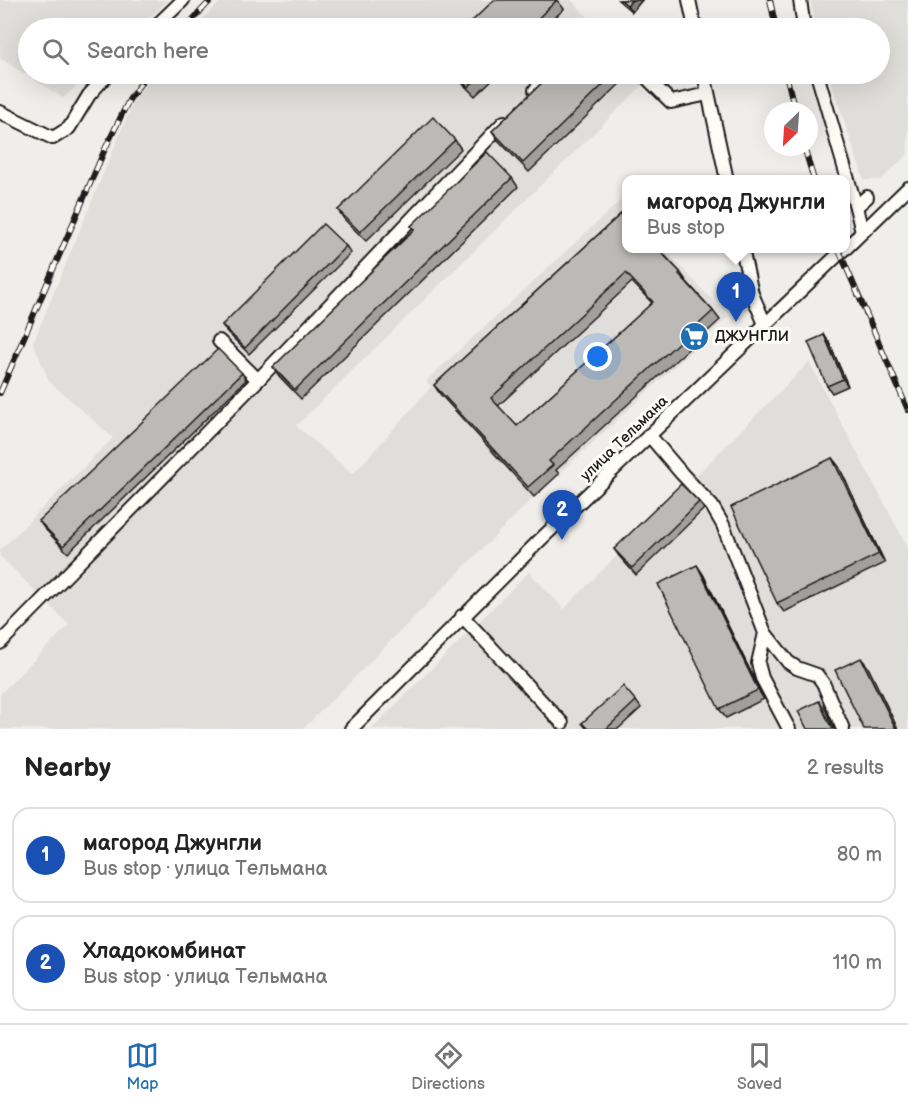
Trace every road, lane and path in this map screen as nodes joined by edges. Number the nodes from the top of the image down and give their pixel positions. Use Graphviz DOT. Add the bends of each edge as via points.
graph roads {
  1 [pos="183,0"];
  2 [pos="689,0"];
  3 [pos="800,0"];
  4 [pos="164,18"];
  5 [pos="693,18"];
  6 [pos="803,18"];
  7 [pos="99,84"];
  8 [pos="540,84"];
  9 [pos="653,84"];
  10 [pos="706,84"];
  11 [pos="820,84"];
  12 [pos="708,94"];
  13 [pos="526,99"];
  14 [pos="0,112"];
  15 [pos="510,116"];
  16 [pos="727,175"];
  17 [pos="847,175"];
  18 [pos="850,187"];
  19 [pos="908,188"];
  20 [pos="867,197"];
  21 [pos="856,207"];
  22 [pos="862,232"];
  23 [pos="850,243"];
  24 [pos="743,253"];
  25 [pos="840,253"];
  26 [pos="765,324"];
  27 [pos="219,341"];
  28 [pos="258,381"];
  29 [pos="649,435"];
  30 [pos="462,616"];
  31 [pos="765,633"];
  32 [pos="0,643"];
  33 [pos="562,723"];
  34 [pos="351,729"];
  35 [pos="789,729"];
  36 [pos="843,729"];
  1 -- 4 [label="street"];
  2 -- 5 [label="street"];
  3 -- 6 [label="street"];
  7 -- 14 [label="street" via="69,128 53,138"];
  8 -- 13 [label="street"];
  9 -- 12 [label="street" via="670,102"];
  10 -- 12 [label="street"];
  11 -- 17 [label="street"];
  12 -- 16 [label="street"];
  15 -- 28 [label="street"];
  18 -- 21 [label="street"];
  19 -- 22 [label="street, улица Тельмана"];
  20 -- 21 [label="street"];
  21 -- 22 [label="street"];
  22 -- 23 [label="street, улица Тельмана"];
  24 -- 26 [label="street" via="752,294"];
  25 -- 26 [label="street, улица Тельмана"];
  26 -- 29 [label="street, улица Тельмана"];
  27 -- 28 [label="street"];
  28 -- 32 [label="street"];
  29 -- 30 [label="street, улица Тельмана"];
  29 -- 31 [label="street" via="712,506"];
  30 -- 33 [label="street"];
  30 -- 34 [label="street, улица Тельмана"];
  31 -- 35 [label="street" via="758,663"];
  31 -- 36 [label="street" via="788,662 817,675"];
}
